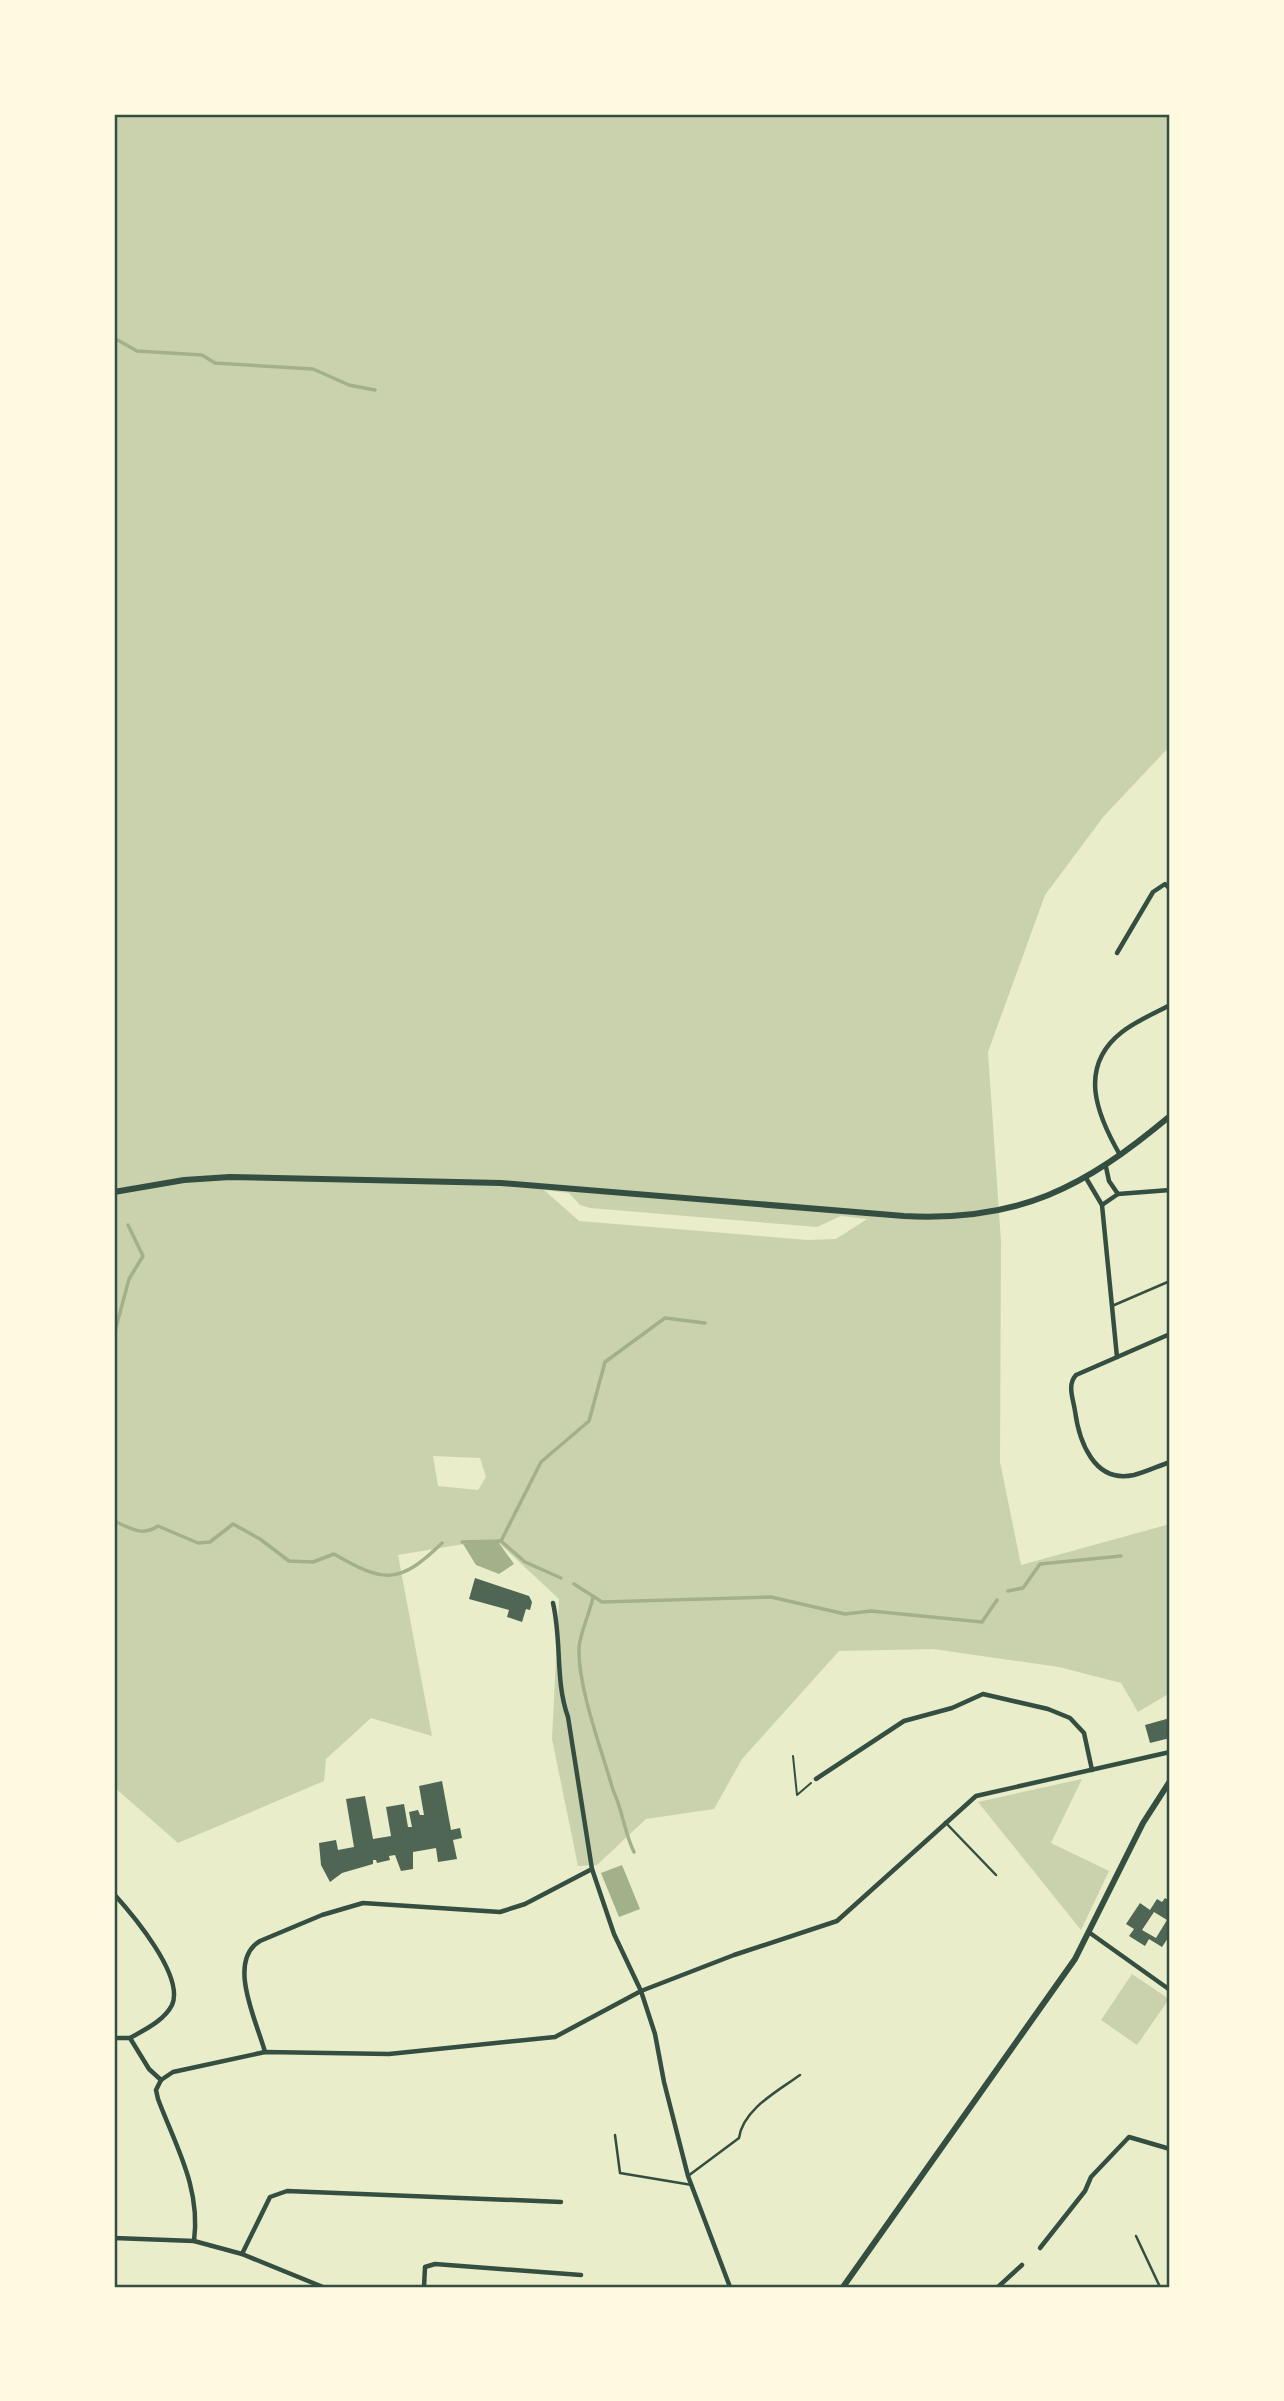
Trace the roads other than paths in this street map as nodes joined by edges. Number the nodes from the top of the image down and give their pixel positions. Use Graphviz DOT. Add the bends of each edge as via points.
graph roads {
  1 [pos="1170,889"];
  2 [pos="1117,953"];
  3 [pos="1170,1005"];
  4 [pos="1170,1116"];
  5 [pos="1121,1156"];
  6 [pos="1106,1167"];
  7 [pos="1086,1178"];
  8 [pos="1170,1190"];
  9 [pos="114,1192"];
  10 [pos="1118,1194"];
  11 [pos="1102,1205"];
  12 [pos="1170,1281"];
  13 [pos="1112,1306"];
  14 [pos="1170,1334"];
  15 [pos="1117,1357"];
  16 [pos="1170,1462"];
  17 [pos="553,1603"];
  18 [pos="1170,1752"];
  19 [pos="1092,1770"];
  20 [pos="816,1779"];
  21 [pos="1170,1781"];
  22 [pos="945,1822"];
  23 [pos="592,1870"];
  24 [pos="996,1875"];
  25 [pos="114,1894"];
  26 [pos="1090,1933"];
  27 [pos="1170,1990"];
  28 [pos="641,1991"];
  29 [pos="114,2038"];
  30 [pos="130,2038"];
  31 [pos="265,2052"];
  32 [pos="800,2075"];
  33 [pos="161,2080"];
  34 [pos="615,2135"];
  35 [pos="1170,2149"];
  36 [pos="688,2176"];
  37 [pos="692,2185"];
  38 [pos="561,2202"];
  39 [pos="1136,2236"];
  40 [pos="114,2238"];
  41 [pos="194,2241"];
  42 [pos="1040,2248"];
  43 [pos="242,2254"];
  44 [pos="1022,2265"];
  45 [pos="581,2275"];
  46 [pos="323,2287"];
  47 [pos="424,2287"];
  48 [pos="730,2287"];
  49 [pos="843,2287"];
  50 [pos="999,2287"];
  51 [pos="1160,2287"];
  1 -- 2 [label="street" via="1165,884 1153,892"];
  3 -- 5 [label="street" via="1123,1032 1106,1051 1097,1073 1098,1112"];
  4 -- 5 [label="main road"];
  5 -- 6 [label="main road"];
  6 -- 7 [label="main road"];
  6 -- 10 [label="street"];
  7 -- 9 [label="main road" via="1048,1196 981,1214 928,1217 501,1183 230,1177"];
  7 -- 11 [label="street"];
  8 -- 10 [label="street"];
  10 -- 11 [label="street"];
  11 -- 13 [label="street"];
  12 -- 13 [label="lane"];
  13 -- 15 [label="street"];
  14 -- 15 [label="street"];
  15 -- 16 [label="street" via="1076,1374 1070,1384 1082,1446 1093,1461 1120,1475"];
  17 -- 23 [label="street" via="561,1643 559,1694 568,1717"];
  18 -- 19 [label="street"];
  19 -- 20 [label="street" via="1084,1733 1070,1718 983,1694 904,1721"];
  19 -- 22 [label="street" via="976,1797"];
  21 -- 26 [label="main road" via="1143,1823"];
  22 -- 24 [label="lane"];
  22 -- 28 [label="street" via="837,1921"];
  23 -- 28 [label="street" via="614,1934"];
  23 -- 31 [label="street" via="500,1912 363,1903 252,1945 244,1956 243,1974"];
  25 -- 30 [label="street" via="145,1929 174,1989 167,2013"];
  26 -- 27 [label="street"];
  26 -- 49 [label="main road" via="1058,1985"];
  28 -- 31 [label="street" via="555,2037 389,2054"];
  28 -- 36 [label="street"];
  29 -- 30 [label="street"];
  30 -- 33 [label="street"];
  31 -- 33 [label="street" via="173,2072"];
  32 -- 36 [label="lane" via="754,2110 739,2138"];
  33 -- 41 [label="street" via="158,2099 193,2191"];
  34 -- 37 [label="lane" via="620,2173"];
  35 -- 42 [label="street" via="1129,2137 1091,2177 1080,2199"];
  36 -- 37 [label="street"];
  37 -- 48 [label="street"];
  38 -- 43 [label="street" via="287,2191 270,2197"];
  39 -- 51 [label="lane"];
  40 -- 41 [label="street"];
  41 -- 43 [label="street"];
  43 -- 46 [label="street"];
  44 -- 50 [label="street"];
  45 -- 47 [label="street" via="435,2264 425,2267"];
}
